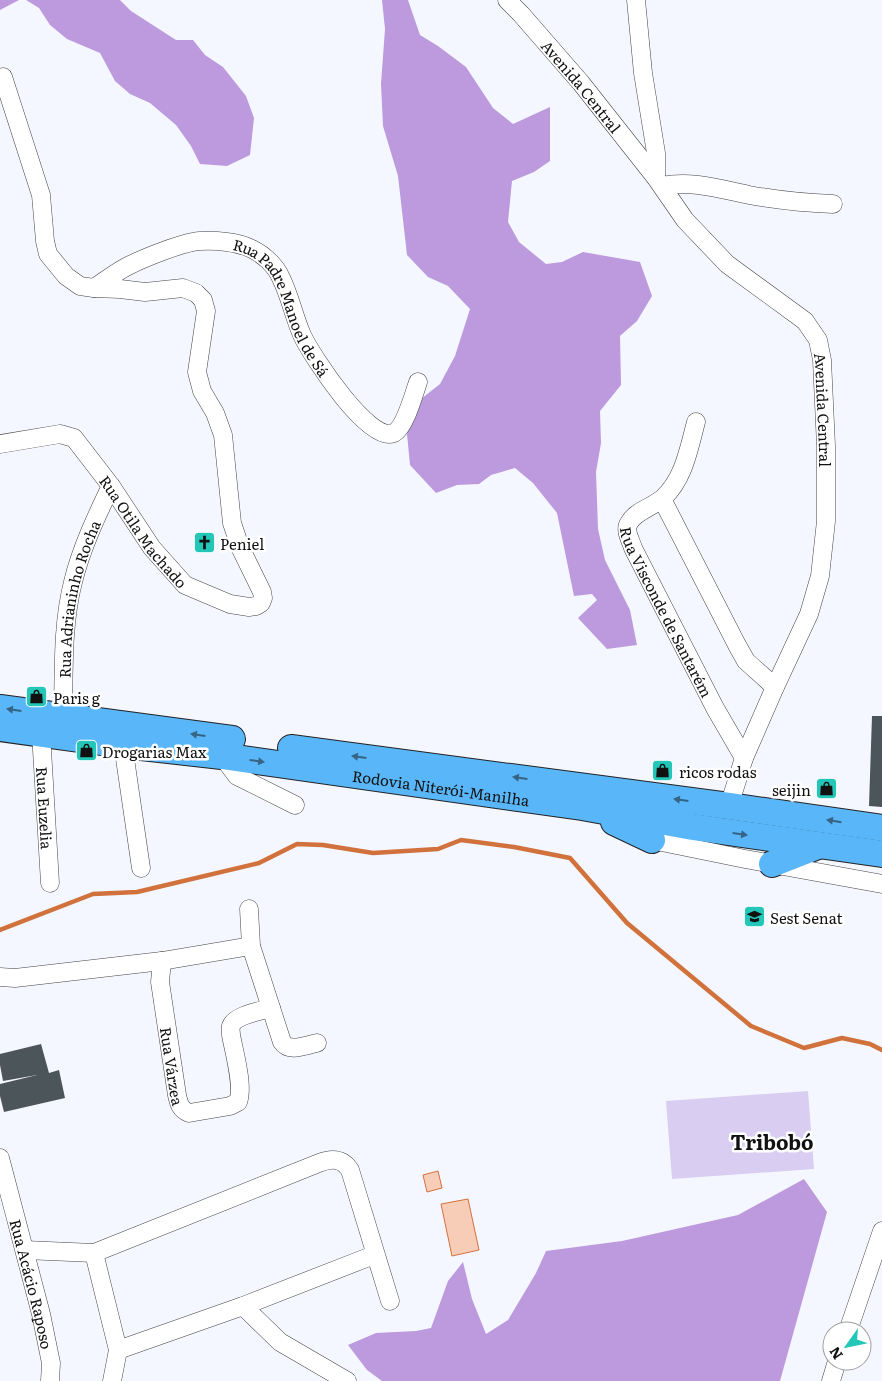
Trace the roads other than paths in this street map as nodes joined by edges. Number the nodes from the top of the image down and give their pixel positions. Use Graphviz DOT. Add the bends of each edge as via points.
graph roads {
  1 [pos="507,0"];
  2 [pos="636,0"];
  3 [pos="3,76"];
  4 [pos="659,182"];
  5 [pos="833,204"];
  6 [pos="94,288"];
  7 [pos="418,382"];
  8 [pos="696,422"];
  9 [pos="0,444"];
  10 [pos="111,486"];
  11 [pos="662,499"];
  12 [pos="775,687"];
  13 [pos="0,708"];
  14 [pos="63,716"];
  15 [pos="0,728"];
  16 [pos="41,732"];
  17 [pos="123,745"];
  18 [pos="222,756"];
  19 [pos="744,758"];
  20 [pos="295,805"];
  21 [pos="729,806"];
  22 [pos="582,807"];
  23 [pos="882,828"];
  24 [pos="652,840"];
  25 [pos="818,846"];
  26 [pos="882,854"];
  27 [pos="772,864"];
  28 [pos="141,868"];
  29 [pos="50,883"];
  30 [pos="882,884"];
  31 [pos="250,909"];
  32 [pos="251,946"];
  33 [pos="162,961"];
  34 [pos="0,977"];
  35 [pos="271,1008"];
  36 [pos="317,1043"];
  37 [pos="0,1158"];
  38 [pos="882,1231"];
  39 [pos="25,1250"];
  40 [pos="94,1253"];
  41 [pos="374,1254"];
  42 [pos="390,1301"];
  43 [pos="243,1306"];
  44 [pos="851,1321"];
  45 [pos="118,1350"];
  46 [pos="50,1381"];
  47 [pos="112,1381"];
  48 [pos="347,1381"];
  1 -- 4 [label="street, Avenida Central" via="581,83"];
  2 -- 4 [label="street"];
  3 -- 6 [label="street, Rua Otila Machado" via="41,195 48,254 66,276 80,286"];
  4 -- 5 [label="street" via="697,184 795,202"];
  4 -- 12 [label="street, Avenida Central" via="685,220 727,264 805,321 818,340 826,446 826,521 820,576 809,614"];
  6 -- 7 [label="street, Rua Padre Manoel de Sá" via="128,266 199,241 227,242 252,249 270,262 281,278 302,336 322,368 367,424 377,431 394,433 402,422"];
  6 -- 10 [label="street, Rua Otila Machado" via="145,292 183,288 203,300 206,311 198,372 202,391 223,435 232,523 262,592 261,602 249,607 230,604 185,585 152,548"];
  8 -- 11 [label="street, Rua Visconde de Santarém" via="683,468"];
  9 -- 10 [label="street, Rua Otila Machado" via="60,434 74,438"];
  10 -- 14 [label="street, Rua Adrianinho Rocha" via="91,529 73,583 64,641"];
  11 -- 12 [label="street" via="746,660"];
  11 -- 19 [label="street, Rua Visconde de Santarém" via="634,517 627,531 715,708"];
  12 -- 19 [label="street, Avenida Central"];
  14 -- 13 [label="highway, Rodovia Niterói-Manilha, one-way"];
  21 -- 14 [label="highway, Rodovia Niterói-Manilha, one-way"];
  15 -- 16 [label="highway, Rodovia Niterói-Manilha"];
  16 -- 17 [label="highway, Rodovia Niterói-Manilha"];
  16 -- 29 [label="street, Rua Euzelia"];
  17 -- 18 [label="highway, Rodovia Niterói-Manilha"];
  17 -- 28 [label="street"];
  18 -- 20 [label="street" via="237,776"];
  18 -- 22 [label="highway, Rodovia Niterói-Manilha, one-way"];
  19 -- 21 [label="street, Avenida Central"];
  23 -- 21 [label="highway, Rodovia Niterói-Manilha, one-way"];
  22 -- 24 [label="highway"];
  22 -- 25 [label="highway, Rodovia Niterói-Manilha, one-way"];
  24 -- 27 [label="street"];
  25 -- 26 [label="highway, Rodovia Niterói-Manilha"];
  25 -- 27 [label="highway"];
  27 -- 30 [label="street"];
  31 -- 32 [label="street"];
  32 -- 33 [label="street"];
  32 -- 35 [label="street"];
  33 -- 34 [label="street"];
  33 -- 35 [label="street, Rua Várzea" via="160,982 177,1094 184,1111 189,1113 238,1102 240,1088 231,1026 245,1015"];
  35 -- 36 [label="street" via="285,1047 290,1049"];
  37 -- 39 [label="street, Rua Acácio Raposo"];
  38 -- 44 [label="street"];
  39 -- 40 [label="street"];
  39 -- 46 [label="street, Rua Acácio Raposo" via="51,1363"];
  40 -- 41 [label="street" via="329,1159 338,1159 350,1170"];
  40 -- 45 [label="street"];
  41 -- 42 [label="street"];
  41 -- 43 [label="street"];
  43 -- 45 [label="street"];
  43 -- 48 [label="street" via="280,1342"];
  45 -- 47 [label="street"];
}
